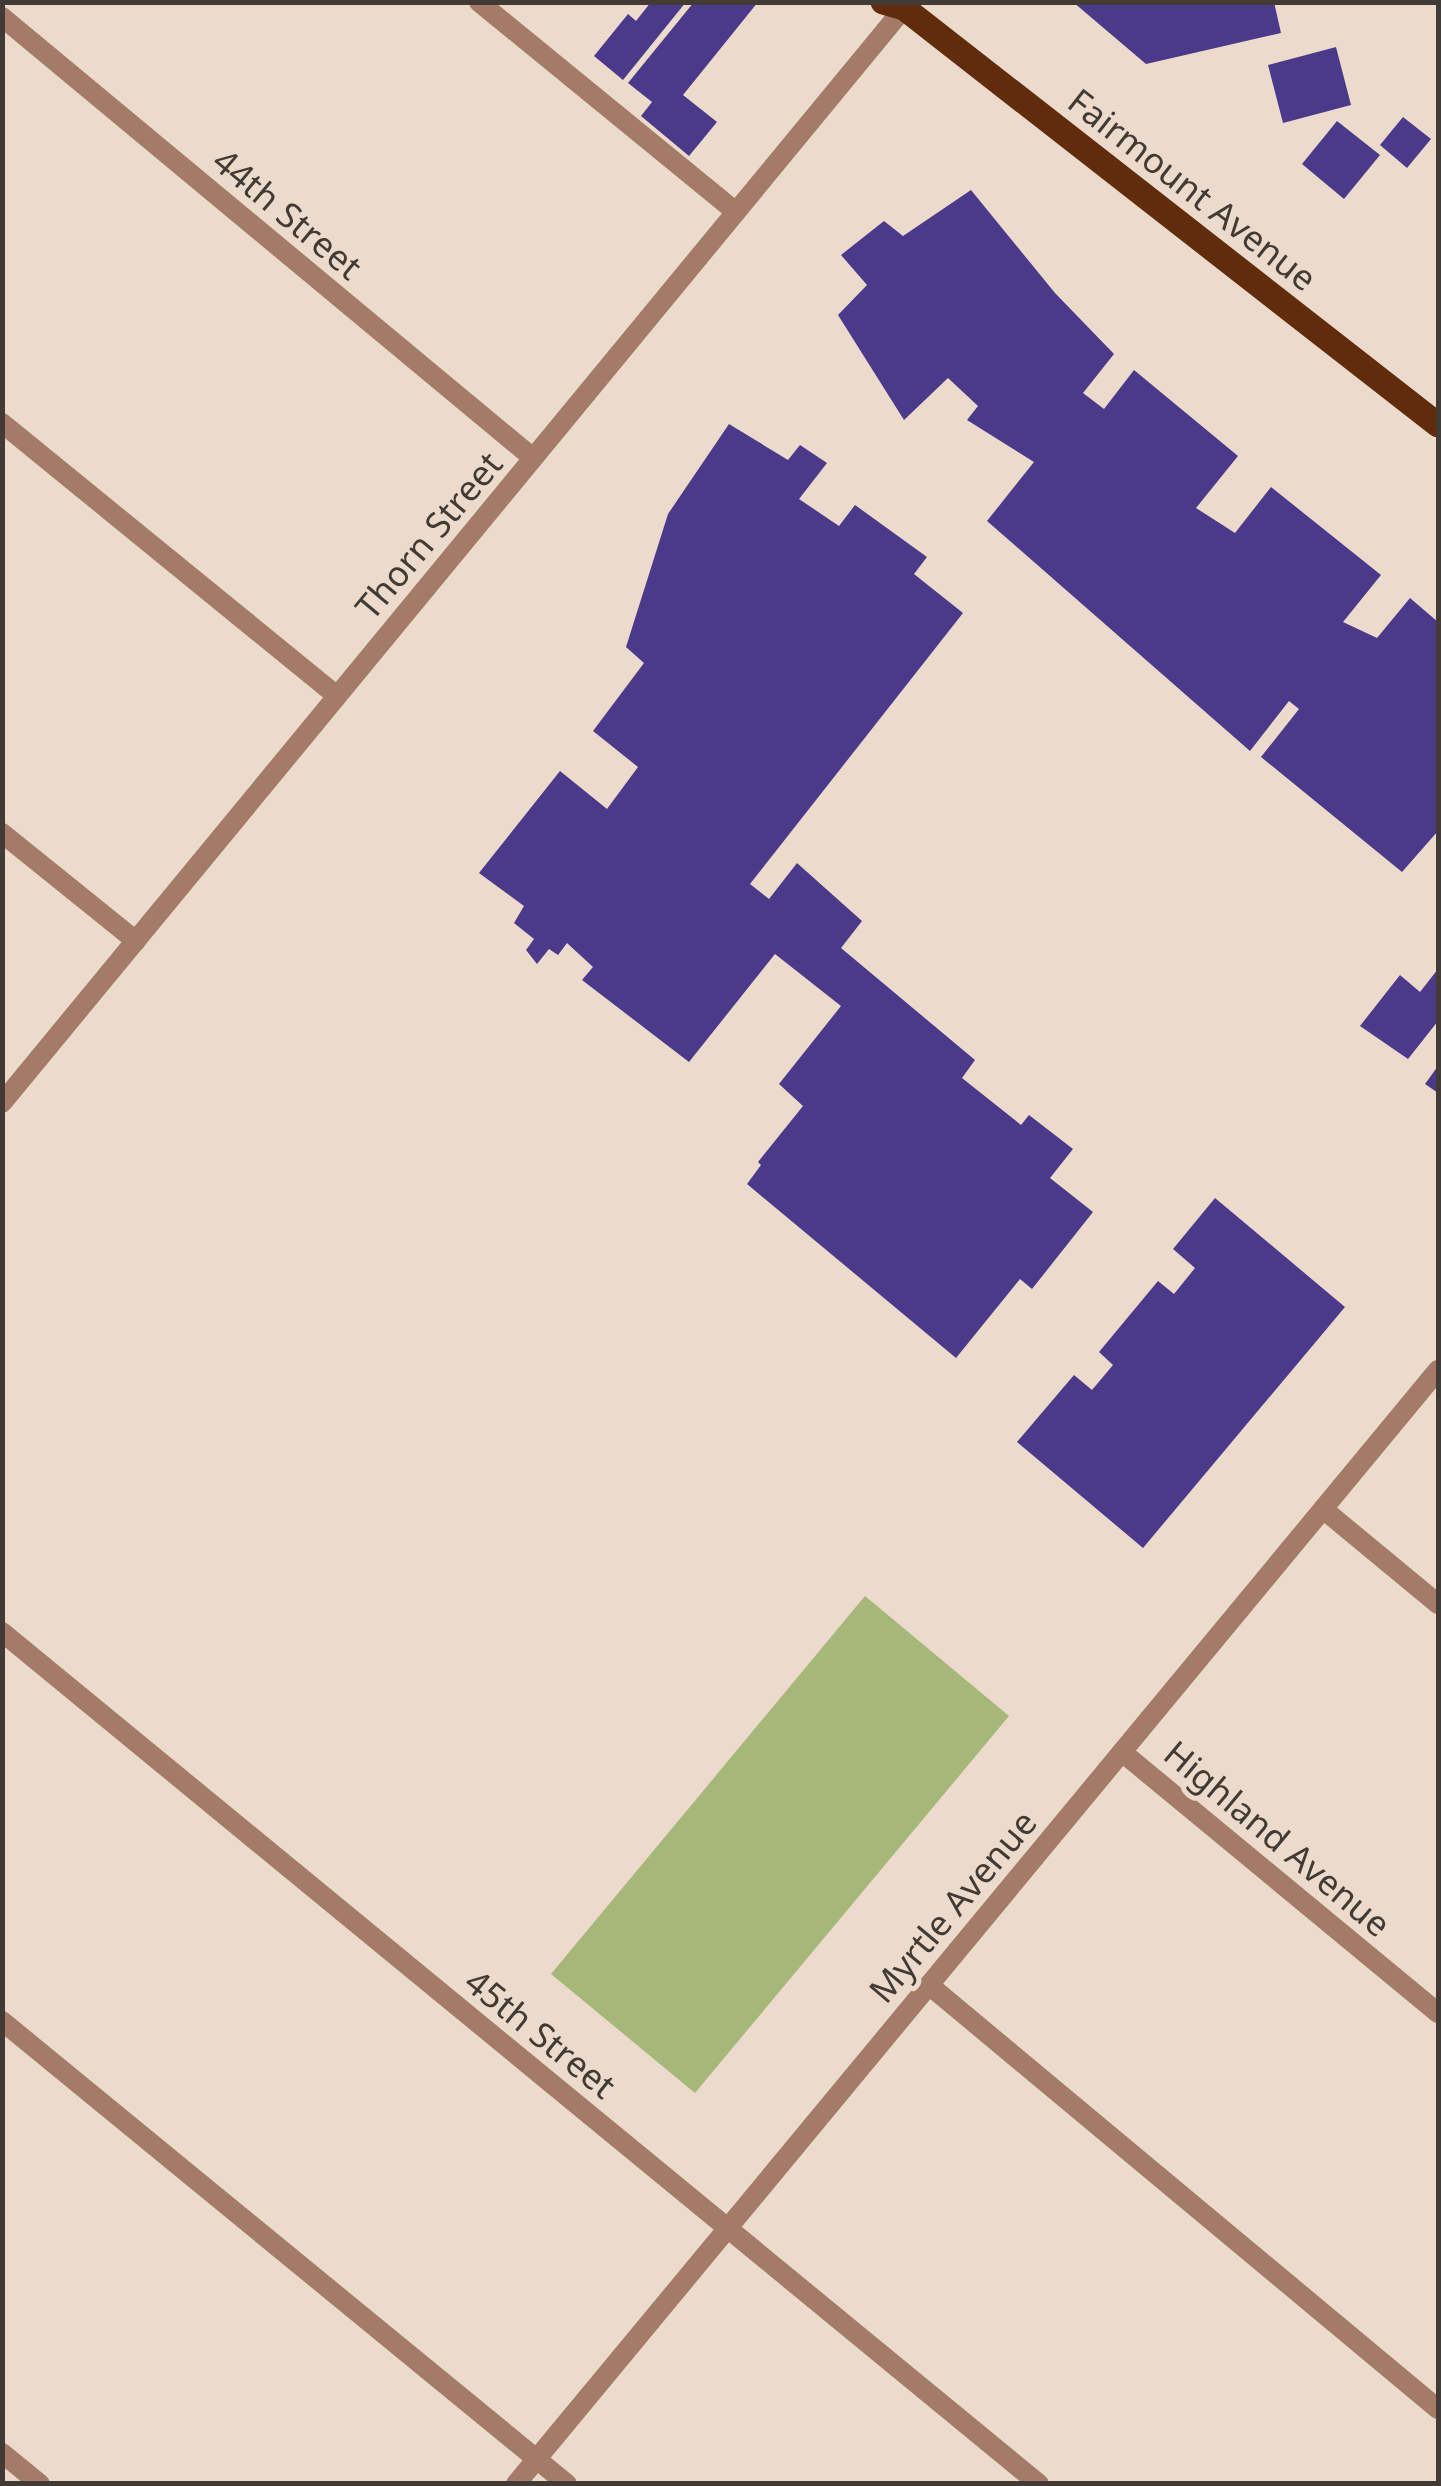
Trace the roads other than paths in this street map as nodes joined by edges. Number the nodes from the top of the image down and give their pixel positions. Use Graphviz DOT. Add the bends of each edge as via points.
graph roads {
  1 [pos="479,2"];
  2 [pos="899,4"];
  3 [pos="2,17"];
  4 [pos="736,212"];
  5 [pos="2,423"];
  6 [pos="1438,426"];
  7 [pos="533,458"];
  8 [pos="337,696"];
  9 [pos="2,833"];
  10 [pos="136,941"];
  11 [pos="2,1103"];
  12 [pos="1438,1370"];
  13 [pos="1324,1509"];
  14 [pos="1438,1604"];
  15 [pos="2,1632"];
  16 [pos="1122,1752"];
  17 [pos="930,1984"];
  18 [pos="1438,2012"];
  19 [pos="2,2021"];
  20 [pos="728,2228"];
  21 [pos="1438,2409"];
  22 [pos="2,2453"];
  23 [pos="537,2458"];
  24 [pos="40,2484"];
  25 [pos="516,2484"];
  26 [pos="568,2484"];
  27 [pos="1039,2484"];
  1 -- 4 [label="street"];
  2 -- 4 [label="street, Thorn Street"];
  2 -- 6 [label="main road, Fairmount Avenue"];
  3 -- 7 [label="street, 44th Street"];
  4 -- 7 [label="street, Thorn Street"];
  5 -- 8 [label="street"];
  7 -- 8 [label="street, Thorn Street"];
  8 -- 10 [label="street, Thorn Street"];
  9 -- 10 [label="street"];
  10 -- 11 [label="street, Thorn Street"];
  12 -- 13 [label="street, Myrtle Avenue"];
  13 -- 14 [label="street"];
  13 -- 16 [label="street, Myrtle Avenue"];
  15 -- 20 [label="street, 45th Street"];
  16 -- 17 [label="street, Myrtle Avenue"];
  16 -- 18 [label="street, Highland Avenue"];
  17 -- 20 [label="street, Myrtle Avenue"];
  17 -- 21 [label="street"];
  19 -- 23 [label="street"];
  20 -- 23 [label="street, Myrtle Avenue"];
  20 -- 27 [label="street, 45th Street"];
  22 -- 24 [label="street"];
  23 -- 25 [label="street, Myrtle Avenue"];
  23 -- 26 [label="street"];
}
